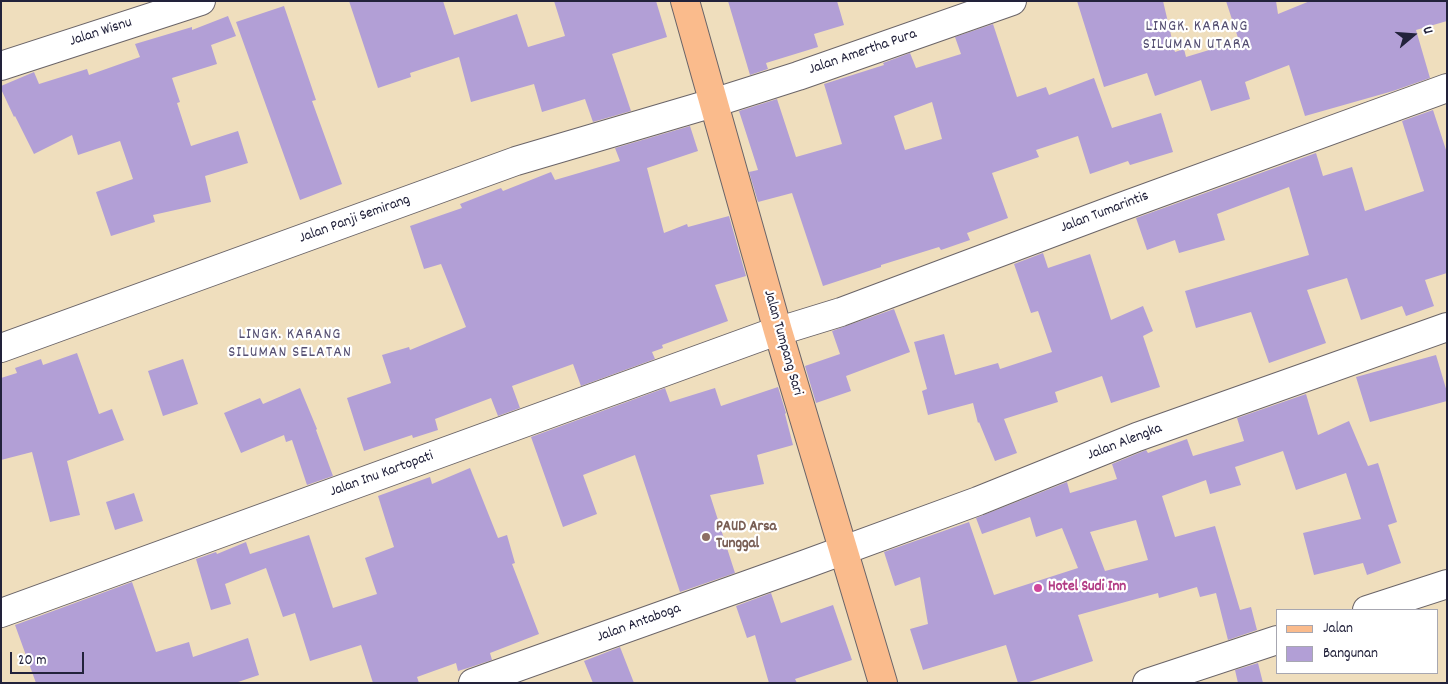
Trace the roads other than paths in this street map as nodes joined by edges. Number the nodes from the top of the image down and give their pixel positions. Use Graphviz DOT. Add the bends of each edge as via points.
graph roads {
  1 [pos="201,1"];
  2 [pos="685,1"];
  3 [pos="1012,1"];
  4 [pos="1,66"];
  5 [pos="1447,88"];
  6 [pos="713,103"];
  7 [pos="1447,327"];
  8 [pos="771,334"];
  9 [pos="1,348"];
  10 [pos="844,550"];
  11 [pos="806,564"];
  12 [pos="1447,584"];
  13 [pos="1369,609"];
  14 [pos="1,613"];
  15 [pos="1276,640"];
  16 [pos="473,683"];
  17 [pos="883,683"];
  18 [pos="1147,683"];
  1 -- 4 [label="street, Jalan Wisnu"];
  2 -- 6 [label="main road, Jalan Tumpang Sari"];
  3 -- 6 [label="street, Jalan Amertha Pura"];
  5 -- 8 [label="street, Jalan Tumarintis" via="841,312"];
  6 -- 8 [label="main road, Jalan Tumpang Sari"];
  6 -- 9 [label="street, Jalan Panji Semirang" via="516,161"];
  7 -- 10 [label="street, Jalan Alengka" via="1137,437"];
  8 -- 10 [label="main road, Jalan Tumpang Sari"];
  8 -- 14 [label="street, Jalan Inu Kartopati"];
  10 -- 11 [label="street, Jalan Alengka"];
  10 -- 17 [label="main road, Jalan Tumpang Sari"];
  11 -- 16 [label="street, Jalan Antaboga"];
  12 -- 13 [label="street"];
  15 -- 18 [label="street"];
}
